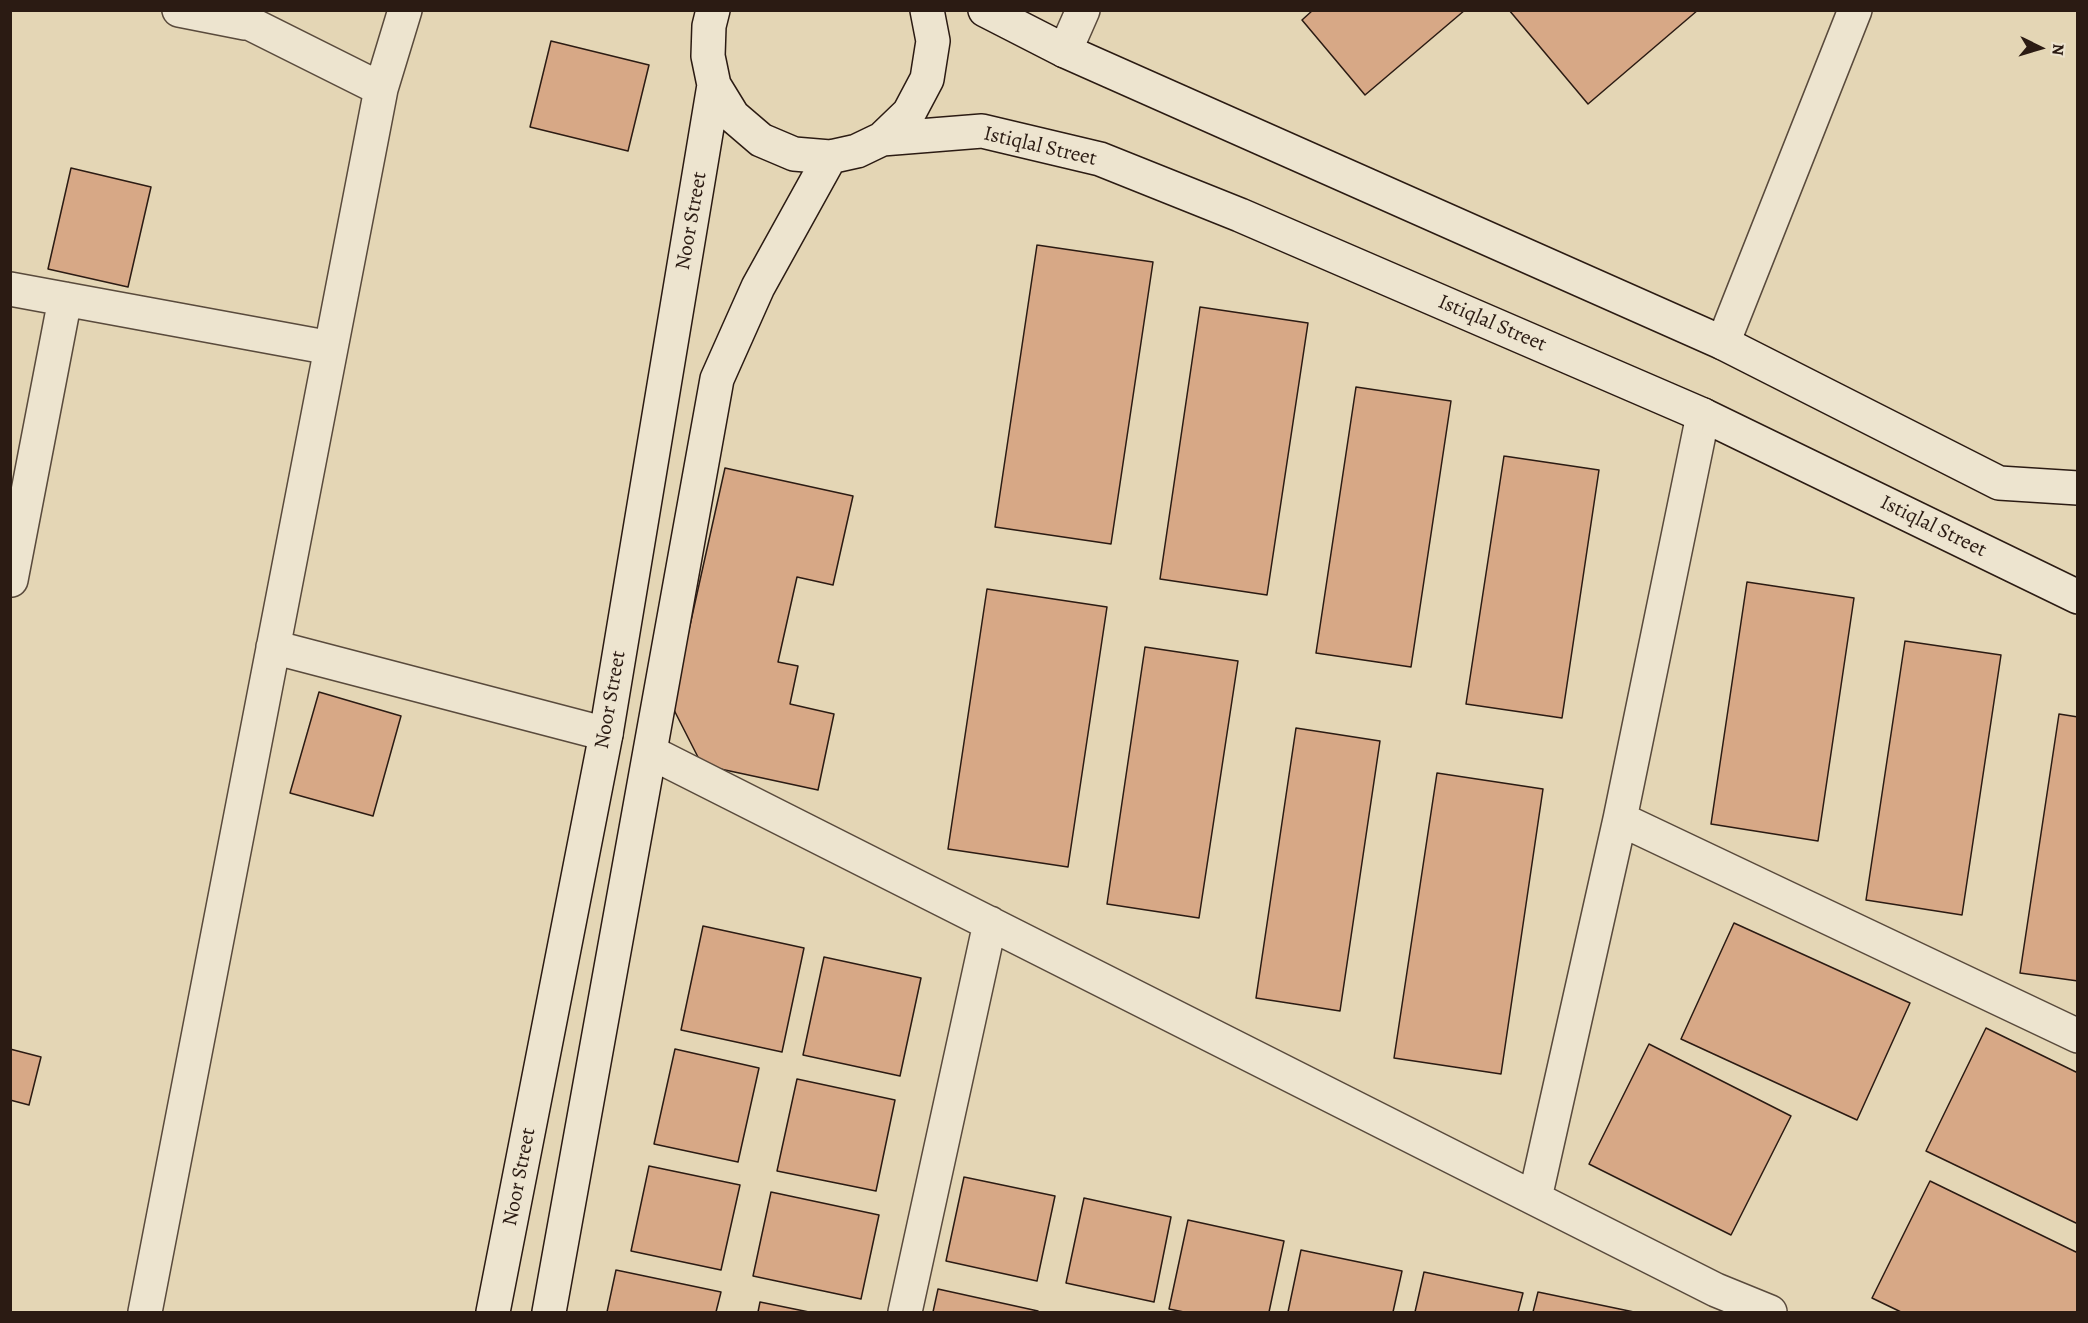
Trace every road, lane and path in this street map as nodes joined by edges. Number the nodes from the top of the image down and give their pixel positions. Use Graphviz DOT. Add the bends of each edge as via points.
graph roads {
  1 [pos="179,10"];
  2 [pos="405,10"];
  3 [pos="713,10"];
  4 [pos="927,10"];
  5 [pos="985,10"];
  6 [pos="1083,10"];
  7 [pos="1855,10"];
  8 [pos="236,17"];
  9 [pos="1065,51"];
  10 [pos="714,85"];
  11 [pos="381,89"];
  12 [pos="882,139"];
  13 [pos="830,157"];
  14 [pos="10,289"];
  15 [pos="64,299"];
  16 [pos="1723,343"];
  17 [pos="331,348"];
  18 [pos="1703,415"];
  19 [pos="2078,488"];
  20 [pos="11,580"];
  21 [pos="2078,597"];
  22 [pos="273,647"];
  23 [pos="606,734"];
  24 [pos="651,753"];
  25 [pos="1620,819"];
  26 [pos="990,924"];
  27 [pos="2078,1036"];
  28 [pos="1535,1198"];
  29 [pos="1713,1301"];
  30 [pos="145,1312"];
  31 [pos="493,1312"];
  32 [pos="549,1312"];
  33 [pos="905,1312"];
  34 [pos="1770,1312"];
  1 -- 8 [label="street"];
  2 -- 11 [label="street"];
  3 -- 10 [label="street" via="708,56"];
  4 -- 12 [label="street" via="933,41 927,79 909,113"];
  5 -- 9 [label="street"];
  6 -- 9 [label="street"];
  7 -- 16 [label="street"];
  8 -- 11 [label="street"];
  9 -- 16 [label="street"];
  10 -- 13 [label="street" via="733,116 761,140 794,154"];
  10 -- 23 [label="street, Noor Street"];
  11 -- 17 [label="street"];
  12 -- 13 [label="street" via="857,151"];
  12 -- 18 [label="street, Istiqlal Street" via="982,131 1100,159 1240,215"];
  13 -- 24 [label="street" via="758,287 717,379"];
  14 -- 15 [label="street"];
  15 -- 17 [label="street"];
  15 -- 20 [label="street"];
  16 -- 19 [label="street" via="1999,483"];
  17 -- 22 [label="street"];
  18 -- 21 [label="street, Istiqlal Street"];
  18 -- 25 [label="street"];
  22 -- 23 [label="street"];
  22 -- 30 [label="street"];
  23 -- 31 [label="street, Noor Street"];
  24 -- 26 [label="street"];
  24 -- 32 [label="street"];
  25 -- 27 [label="street"];
  25 -- 28 [label="street"];
  26 -- 28 [label="street"];
  26 -- 33 [label="street"];
  28 -- 29 [label="street"];
  29 -- 34 [label="street"];
}
